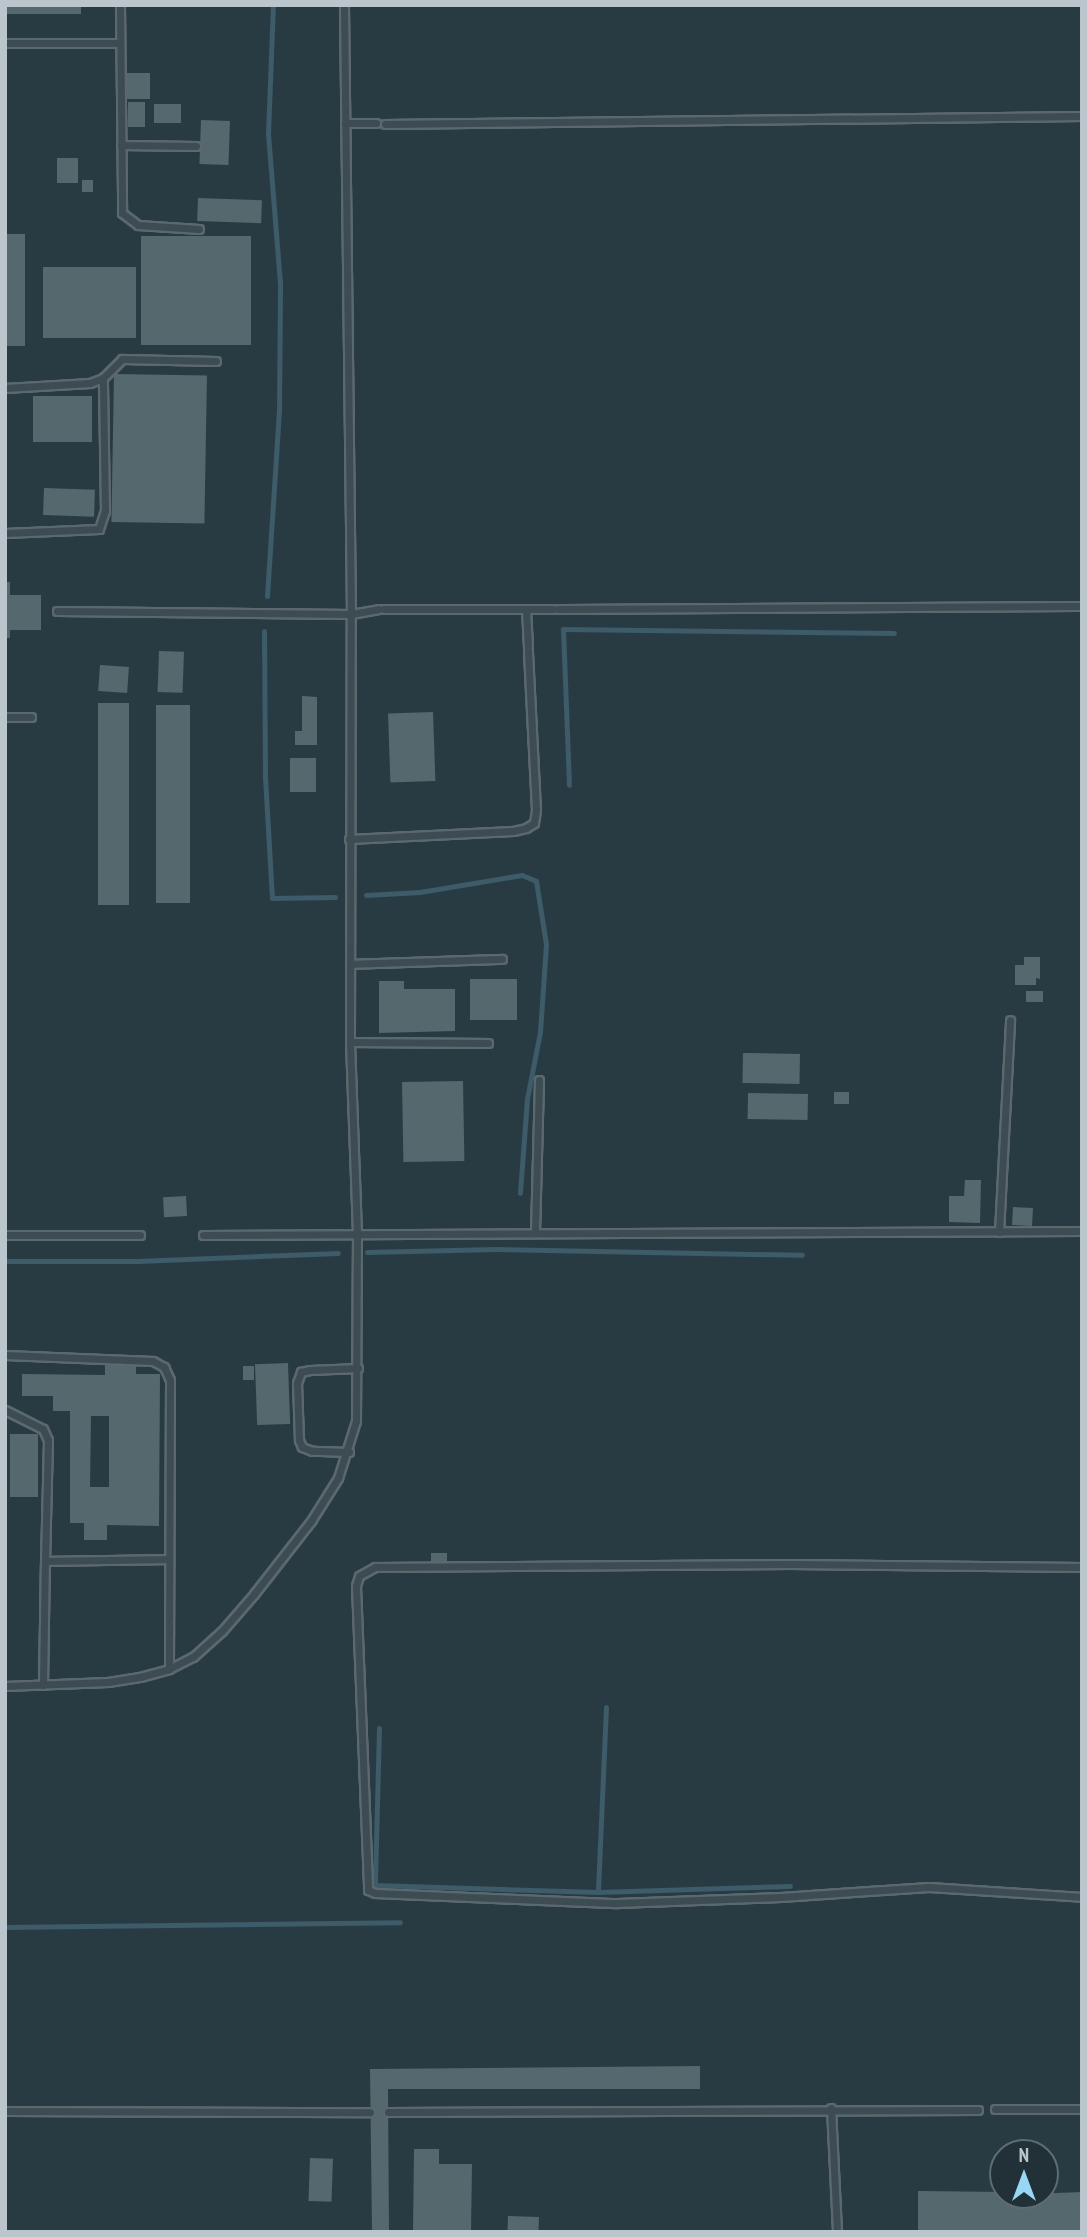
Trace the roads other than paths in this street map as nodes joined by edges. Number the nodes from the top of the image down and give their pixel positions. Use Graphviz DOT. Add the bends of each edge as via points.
graph roads {
  1 [pos="120,5"];
  2 [pos="344,5"];
  3 [pos="5,43"];
  4 [pos="120,43"];
  5 [pos="1082,116"];
  6 [pos="345,123"];
  7 [pos="376,123"];
  8 [pos="385,124"];
  9 [pos="121,145"];
  10 [pos="196,146"];
  11 [pos="199,229"];
  12 [pos="216,361"];
  13 [pos="103,378"];
  14 [pos="5,388"];
  15 [pos="5,533"];
  16 [pos="1082,606"];
  17 [pos="526,609"];
  18 [pos="57,611"];
  19 [pos="351,614"];
  20 [pos="5,717"];
  21 [pos="31,717"];
  22 [pos="349,839"];
  23 [pos="502,959"];
  24 [pos="350,964"];
  25 [pos="1010,1020"];
  26 [pos="350,1041"];
  27 [pos="488,1043"];
  28 [pos="539,1080"];
  29 [pos="1082,1231"];
  30 [pos="999,1232"];
  31 [pos="357,1233"];
  32 [pos="535,1233"];
  33 [pos="5,1235"];
  34 [pos="140,1235"];
  35 [pos="203,1235"];
  36 [pos="5,1355"];
  37 [pos="358,1368"];
  38 [pos="5,1410"];
  39 [pos="349,1452"];
  40 [pos="169,1559"];
  41 [pos="45,1561"];
  42 [pos="1082,1567"];
  43 [pos="169,1669"];
  44 [pos="43,1685"];
  45 [pos="5,1686"];
  46 [pos="1082,1897"];
  47 [pos="831,2108"];
  48 [pos="995,2109"];
  49 [pos="1082,2109"];
  50 [pos="978,2110"];
  51 [pos="5,2111"];
  52 [pos="370,2112"];
  53 [pos="388,2112"];
  54 [pos="837,2232"];
  1 -- 4 [label="lane"];
  2 -- 6 [label="lane"];
  3 -- 4 [label="lane"];
  4 -- 9 [label="lane"];
  5 -- 8 [label="lane"];
  6 -- 7 [label="lane"];
  6 -- 19 [label="lane"];
  9 -- 10 [label="lane"];
  9 -- 11 [label="lane" via="122,213 127,219 146,227"];
  12 -- 13 [label="lane" via="122,359"];
  13 -- 14 [label="lane" via="90,383"];
  13 -- 15 [label="lane" via="105,511 99,529"];
  16 -- 17 [label="lane"];
  17 -- 19 [label="lane" via="382,609"];
  17 -- 22 [label="lane" via="534,823 513,831"];
  18 -- 19 [label="lane"];
  19 -- 22 [label="lane"];
  20 -- 21 [label="lane"];
  22 -- 24 [label="lane"];
  23 -- 24 [label="lane"];
  24 -- 26 [label="lane"];
  25 -- 30 [label="lane"];
  26 -- 27 [label="lane"];
  26 -- 31 [label="lane"];
  28 -- 32 [label="lane"];
  29 -- 30 [label="lane"];
  30 -- 32 [label="lane"];
  31 -- 32 [label="lane"];
  31 -- 35 [label="lane"];
  31 -- 37 [label="lane"];
  33 -- 34 [label="lane"];
  36 -- 40 [label="lane" via="153,1361 164,1367 170,1380"];
  37 -- 39 [label="lane" via="356,1421"];
  37 -- 39 [label="lane" via="310,1370 301,1373 297,1383 302,1447"];
  38 -- 41 [label="lane" via="43,1429 48,1440"];
  39 -- 43 [label="lane" via="311,1521 254,1594 193,1657"];
  40 -- 41 [label="lane"];
  40 -- 43 [label="lane"];
  41 -- 44 [label="lane"];
  42 -- 46 [label="lane" via="374,1567 359,1576 356,1587 368,1890 375,1893 617,1903 929,1887"];
  43 -- 44 [label="lane" via="108,1682"];
  44 -- 45 [label="lane"];
  47 -- 50 [label="lane"];
  47 -- 53 [label="lane"];
  47 -- 54 [label="lane"];
  48 -- 49 [label="lane"];
  51 -- 52 [label="lane"];
}
